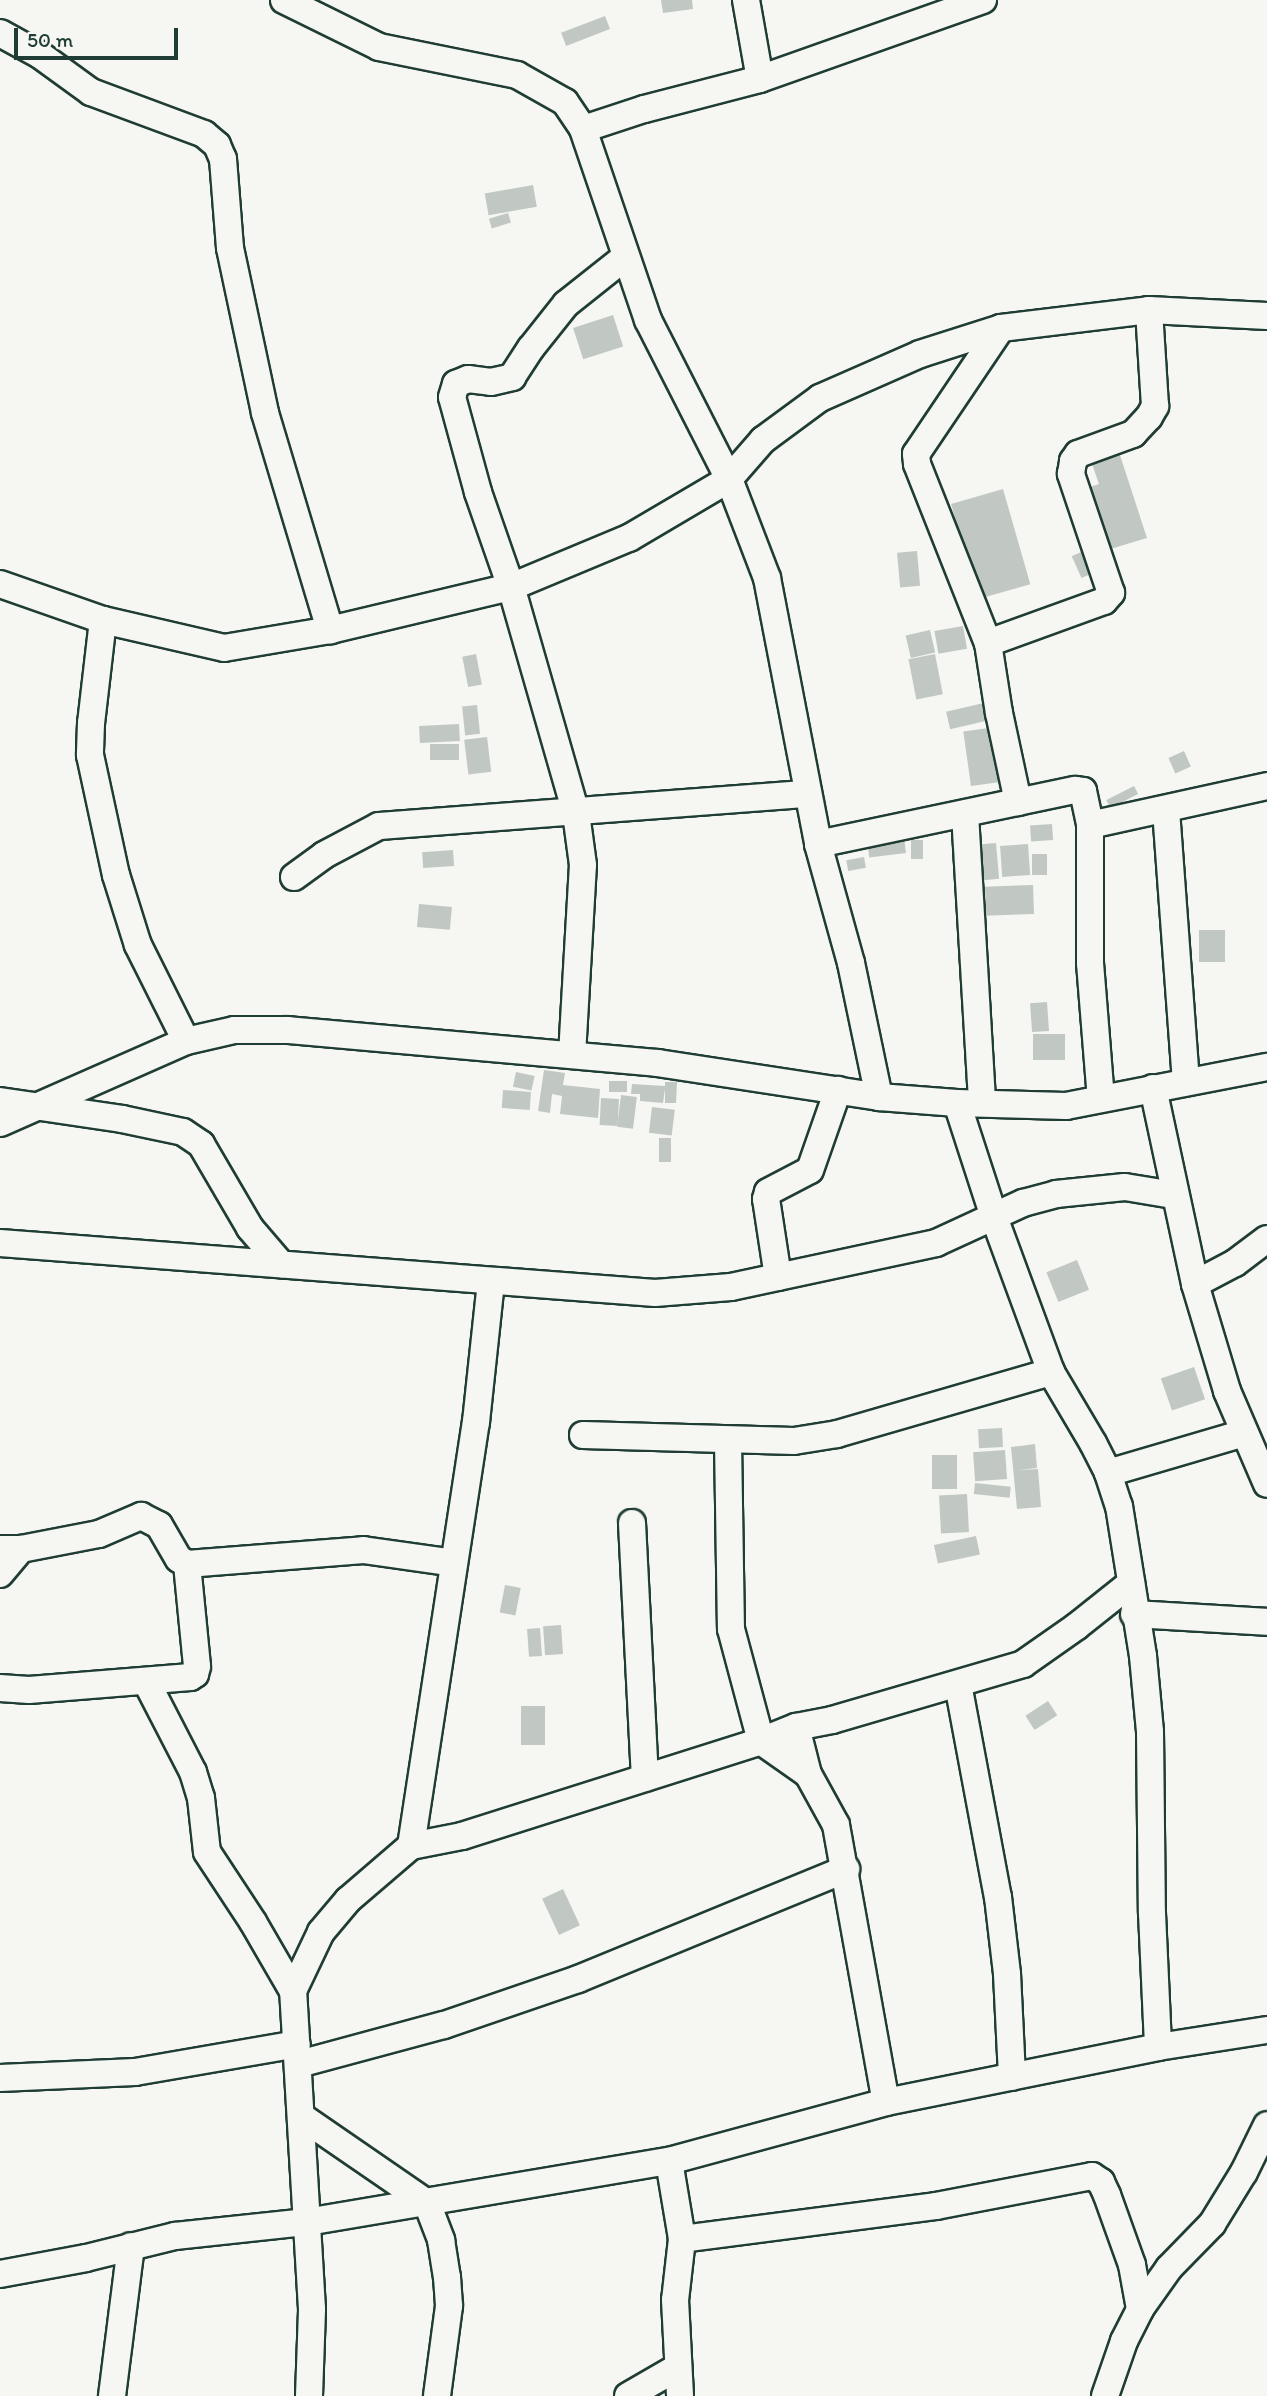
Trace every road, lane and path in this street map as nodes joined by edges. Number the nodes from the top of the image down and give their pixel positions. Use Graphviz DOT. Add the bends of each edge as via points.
graph roads {
  1 [pos="284,0"];
  2 [pos="746,0"];
  3 [pos="983,0"];
  4 [pos="0,33"];
  5 [pos="760,79"];
  6 [pos="583,129"];
  7 [pos="625,257"];
  8 [pos="1149,310"];
  9 [pos="1267,316"];
  10 [pos="1001,328"];
  11 [pos="729,479"];
  12 [pos="0,584"];
  13 [pos="511,587"];
  14 [pos="103,620"];
  15 [pos="330,630"];
  16 [pos="988,643"];
  17 [pos="1267,786"];
  18 [pos="808,794"];
  19 [pos="1018,802"];
  20 [pos="1166,810"];
  21 [pos="576,813"];
  22 [pos="965,814"];
  23 [pos="1090,825"];
  24 [pos="818,844"];
  25 [pos="294,877"];
  26 [pos="186,1041"];
  27 [pos="572,1055"];
  28 [pos="1267,1067"];
  29 [pos="1186,1082"];
  30 [pos="1153,1088"];
  31 [pos="838,1090"];
  32 [pos="879,1097"];
  33 [pos="1101,1099"];
  34 [pos="0,1101"];
  35 [pos="970,1102"];
  36 [pos="40,1105"];
  37 [pos="0,1123"];
  38 [pos="1174,1195"];
  39 [pos="994,1217"];
  40 [pos="250,1228"];
  41 [pos="1267,1239"];
  42 [pos="0,1243"];
  43 [pos="223,1260"];
  44 [pos="281,1264"];
  45 [pos="778,1277"];
  46 [pos="491,1282"];
  47 [pos="1195,1283"];
  48 [pos="1051,1372"];
  49 [pos="1244,1433"];
  50 [pos="583,1435"];
  51 [pos="729,1441"];
  52 [pos="1108,1473"];
  53 [pos="1267,1484"];
  54 [pos="632,1523"];
  55 [pos="10,1549"];
  56 [pos="454,1563"];
  57 [pos="187,1564"];
  58 [pos="0,1574"];
  59 [pos="1131,1583"];
  60 [pos="1134,1614"];
  61 [pos="1267,1622"];
  62 [pos="146,1681"];
  63 [pos="958,1684"];
  64 [pos="0,1688"];
  65 [pos="796,1727"];
  66 [pos="761,1741"];
  67 [pos="808,1774"];
  68 [pos="645,1778"];
  69 [pos="411,1846"];
  70 [pos="846,1870"];
  71 [pos="293,1991"];
  72 [pos="1265,2033"];
  73 [pos="1158,2047"];
  74 [pos="298,2054"];
  75 [pos="1012,2077"];
  76 [pos="0,2078"];
  77 [pos="886,2102"];
  78 [pos="302,2117"];
  79 [pos="1267,2125"];
  80 [pos="668,2161"];
  81 [pos="427,2203"];
  82 [pos="307,2222"];
  83 [pos="682,2239"];
  84 [pos="131,2246"];
  85 [pos="1132,2265"];
  86 [pos="1169,2268"];
  87 [pos="0,2274"];
  88 [pos="1140,2309"];
  89 [pos="678,2367"];
  90 [pos="112,2396"];
  91 [pos="309,2396"];
  92 [pos="438,2396"];
  93 [pos="628,2396"];
  94 [pos="680,2396"];
  95 [pos="1105,2396"];
  1 -- 6 [label="street" via="379,47 517,75 565,102"];
  2 -- 5 [label="street"];
  3 -- 5 [label="street"];
  4 -- 15 [label="street" via="91,92 204,134 217,145 223,159 230,248 265,413"];
  5 -- 6 [label="street"];
  6 -- 7 [label="street"];
  7 -- 11 [label="street" via="648,320"];
  7 -- 13 [label="street" via="566,304 513,377 491,382 468,379 456,384 452,397"];
  8 -- 9 [label="street"];
  8 -- 10 [label="street"];
  8 -- 16 [label="street" via="1155,407 1133,433 1078,454 1071,474 1111,593 1104,601"];
  10 -- 11 [label="street" via="920,354 820,398 763,440"];
  10 -- 16 [label="street" via="916,454"];
  11 -- 13 [label="street" via="629,538"];
  11 -- 18 [label="street" via="767,578"];
  12 -- 14 [label="street"];
  13 -- 15 [label="street"];
  13 -- 21 [label="street"];
  14 -- 15 [label="street" via="224,648"];
  14 -- 26 [label="street" via="90,755 116,874 138,945"];
  16 -- 19 [label="street"];
  17 -- 20 [label="street"];
  18 -- 21 [label="street"];
  18 -- 24 [label="street"];
  19 -- 22 [label="street"];
  19 -- 23 [label="street" via="1080,789"];
  20 -- 23 [label="street"];
  20 -- 29 [label="street"];
  21 -- 25 [label="street" via="379,826"];
  21 -- 27 [label="street" via="583,865"];
  22 -- 24 [label="street"];
  22 -- 35 [label="street"];
  23 -- 33 [label="street" via="1090,963"];
  24 -- 32 [label="street" via="851,963"];
  26 -- 27 [label="street" via="234,1030 288,1030"];
  26 -- 36 [label="street"];
  27 -- 31 [label="street"];
  28 -- 29 [label="street"];
  29 -- 30 [label="street"];
  30 -- 33 [label="street"];
  30 -- 38 [label="street"];
  31 -- 32 [label="street"];
  31 -- 45 [label="street" via="810,1170 768,1192"];
  32 -- 35 [label="street"];
  33 -- 35 [label="street" via="1066,1106"];
  34 -- 36 [label="street"];
  35 -- 39 [label="street"];
  36 -- 37 [label="street"];
  36 -- 40 [label="street" via="183,1132 201,1144"];
  38 -- 39 [label="street" via="1125,1187 1056,1194"];
  38 -- 47 [label="street"];
  39 -- 45 [label="street" via="936,1243"];
  39 -- 48 [label="street"];
  40 -- 43 [label="street"];
  40 -- 44 [label="street"];
  41 -- 47 [label="street" via="1235,1263"];
  42 -- 43 [label="street"];
  43 -- 44 [label="street"];
  44 -- 46 [label="street"];
  45 -- 46 [label="street" via="731,1287 655,1293"];
  46 -- 56 [label="street"];
  47 -- 49 [label="street"];
  48 -- 51 [label="street" via="838,1434 794,1441"];
  48 -- 52 [label="street"];
  49 -- 52 [label="street"];
  49 -- 53 [label="street"];
  50 -- 51 [label="street"];
  51 -- 66 [label="street" via="731,1629"];
  52 -- 59 [label="street" via="1119,1506"];
  54 -- 68 [label="street"];
  55 -- 57 [label="street" via="99,1534 141,1516 159,1525 179,1559"];
  55 -- 58 [label="street"];
  56 -- 57 [label="street" via="363,1550"];
  56 -- 69 [label="street"];
  57 -- 62 [label="street" via="195,1674"];
  59 -- 60 [label="street"];
  59 -- 63 [label="street" via="1023,1664"];
  60 -- 61 [label="street"];
  60 -- 73 [label="street" via="1150,1732"];
  62 -- 64 [label="street"];
  62 -- 71 [label="street" via="193,1772 207,1852"];
  63 -- 65 [label="street"];
  63 -- 75 [label="street" via="998,1897"];
  65 -- 66 [label="street"];
  65 -- 67 [label="street"];
  66 -- 67 [label="street"];
  66 -- 68 [label="street"];
  67 -- 70 [label="street" via="836,1825"];
  68 -- 69 [label="street" via="462,1836"];
  69 -- 71 [label="street" via="348,1900 321,1932"];
  70 -- 74 [label="street" via="578,1979 444,2025"];
  70 -- 77 [label="street"];
  71 -- 74 [label="street"];
  72 -- 73 [label="street"];
  73 -- 75 [label="street"];
  74 -- 76 [label="street" via="135,2071"];
  74 -- 78 [label="street"];
  75 -- 77 [label="street"];
  77 -- 80 [label="street"];
  78 -- 81 [label="street"];
  78 -- 82 [label="street"];
  79 -- 86 [label="street" via="1212,2224"];
  80 -- 81 [label="street"];
  80 -- 83 [label="street"];
  81 -- 82 [label="street"];
  81 -- 92 [label="street" via="441,2240 449,2306"];
  82 -- 84 [label="street" via="175,2236"];
  82 -- 91 [label="street" via="313,2309"];
  83 -- 85 [label="street" via="936,2206 1092,2176 1107,2195"];
  83 -- 89 [label="street" via="675,2300"];
  84 -- 87 [label="street"];
  84 -- 90 [label="street"];
  85 -- 86 [label="street"];
  85 -- 88 [label="street"];
  86 -- 88 [label="street"];
  88 -- 95 [label="street"];
  89 -- 93 [label="street"];
  89 -- 94 [label="street"];
}
